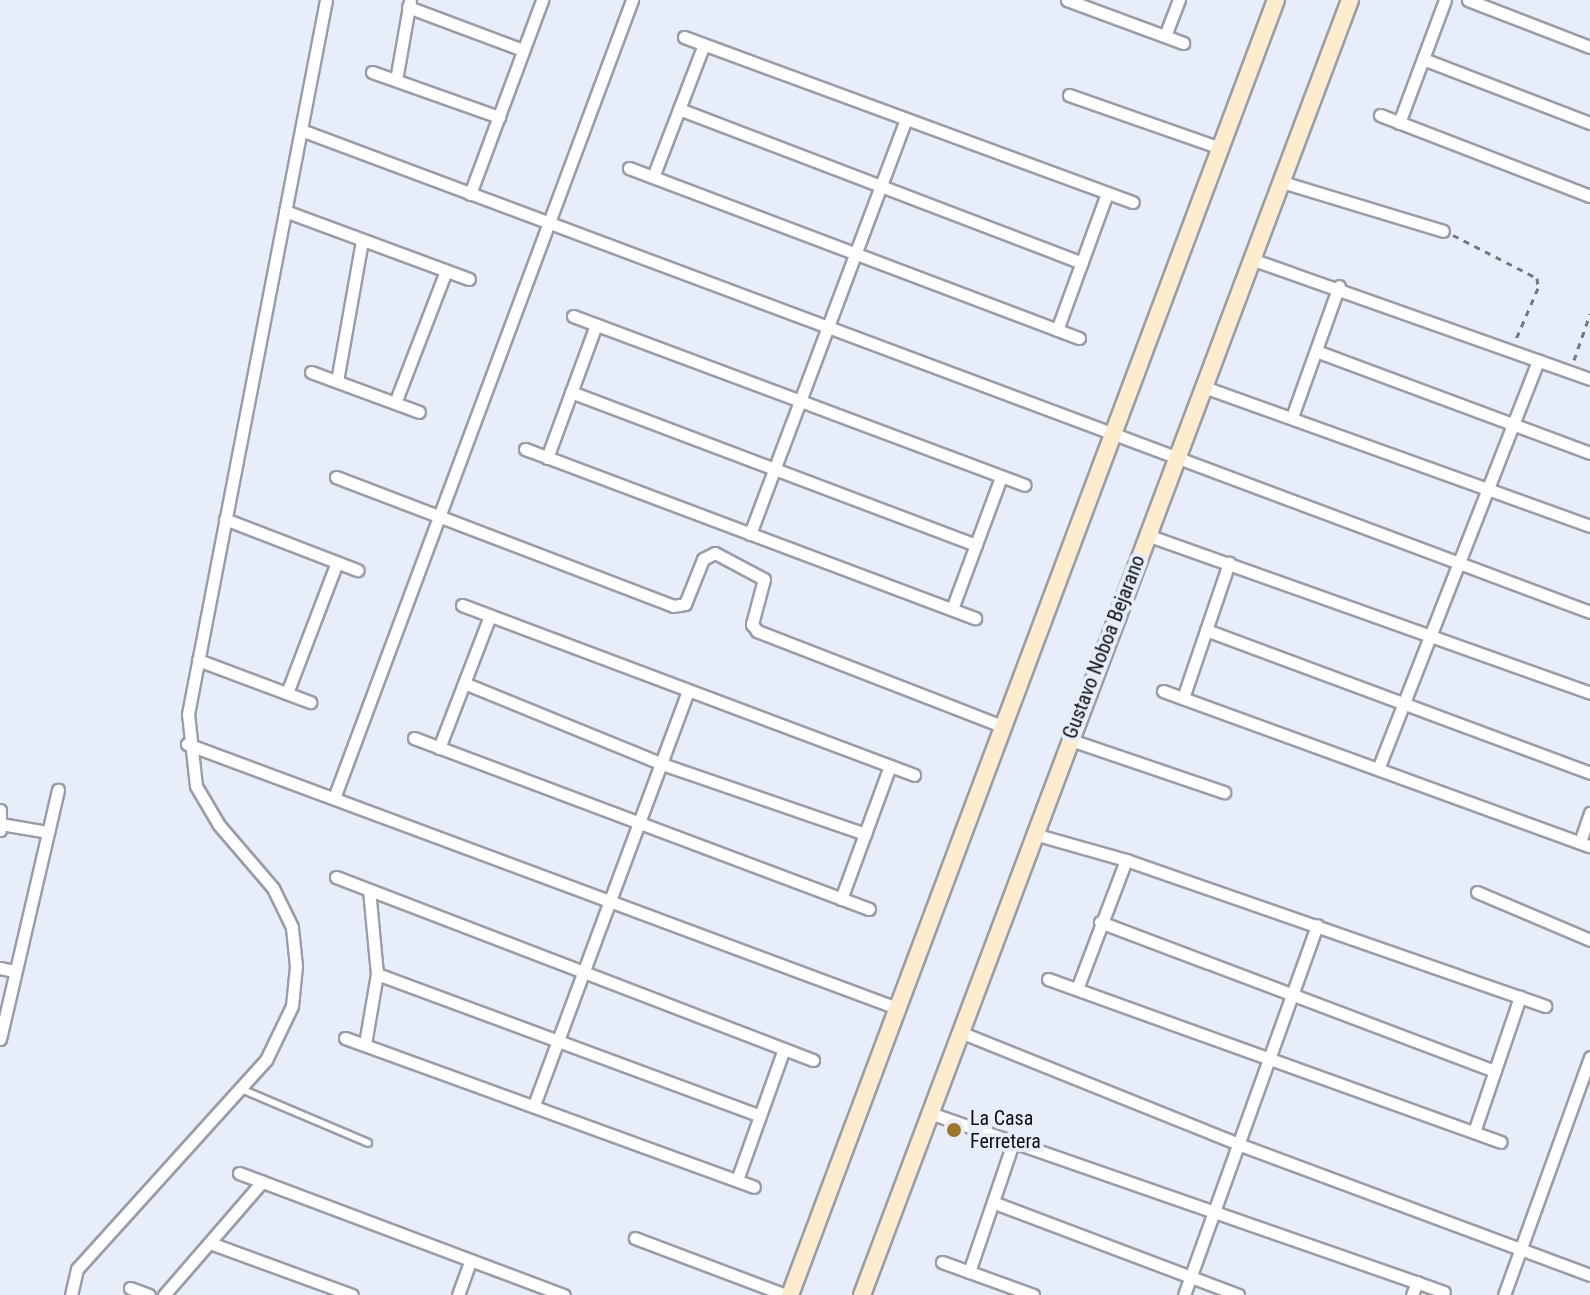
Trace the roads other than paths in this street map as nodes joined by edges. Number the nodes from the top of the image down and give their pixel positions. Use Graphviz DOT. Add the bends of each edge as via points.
graph roads {
  1 [pos="326,0"];
  2 [pos="542,0"];
  3 [pos="632,0"];
  4 [pos="1067,0"];
  5 [pos="1179,0"];
  6 [pos="1276,0"];
  7 [pos="1350,0"];
  8 [pos="1445,0"];
  9 [pos="1468,0"];
  10 [pos="409,4"];
  11 [pos="1165,36"];
  12 [pos="684,37"];
  13 [pos="1183,43"];
  14 [pos="704,44"];
  15 [pos="1590,47"];
  16 [pos="523,50"];
  17 [pos="1423,59"];
  18 [pos="372,72"];
  19 [pos="396,80"];
  20 [pos="1069,95"];
  21 [pos="679,109"];
  22 [pos="1380,115"];
  23 [pos="499,117"];
  24 [pos="906,119"];
  25 [pos="1399,123"];
  26 [pos="1590,123"];
  27 [pos="301,130"];
  28 [pos="1220,148"];
  29 [pos="629,168"];
  30 [pos="653,177"];
  31 [pos="1282,182"];
  32 [pos="880,189"];
  33 [pos="1107,193"];
  34 [pos="470,194"];
  35 [pos="1590,196"];
  36 [pos="1133,202"];
  37 [pos="285,211"];
  38 [pos="548,224"];
  39 [pos="1443,231"];
  40 [pos="362,240"];
  41 [pos="856,256"];
  42 [pos="1254,260"];
  43 [pos="1082,263"];
  44 [pos="446,271"];
  45 [pos="469,279"];
  46 [pos="1339,286"];
  47 [pos="573,316"];
  48 [pos="596,325"];
  49 [pos="828,330"];
  50 [pos="1057,330"];
  51 [pos="1079,338"];
  52 [pos="1316,351"];
  53 [pos="1538,360"];
  54 [pos="311,372"];
  55 [pos="1590,379"];
  56 [pos="337,381"];
  57 [pos="1204,387"];
  58 [pos="571,392"];
  59 [pos="395,403"];
  60 [pos="800,404"];
  61 [pos="419,412"];
  62 [pos="1292,417"];
  63 [pos="1513,425"];
  64 [pos="1112,437"];
  65 [pos="525,449"];
  66 [pos="1590,453"];
  67 [pos="1177,457"];
  68 [pos="547,458"];
  69 [pos="775,470"];
  70 [pos="336,477"];
  71 [pos="1001,477"];
  72 [pos="1024,485"];
  73 [pos="1488,489"];
  74 [pos="439,517"];
  75 [pos="225,519"];
  76 [pos="1590,526"];
  77 [pos="750,534"];
  78 [pos="1147,535"];
  79 [pos="976,545"];
  80 [pos="337,562"];
  81 [pos="1229,563"];
  82 [pos="1459,563"];
  83 [pos="357,570"];
  84 [pos="462,605"];
  85 [pos="952,609"];
  86 [pos="1590,612"];
  87 [pos="490,616"];
  88 [pos="975,618"];
  89 [pos="1206,630"];
  90 [pos="1429,635"];
  91 [pos="198,660"];
  92 [pos="464,683"];
  93 [pos="1163,691"];
  94 [pos="688,692"];
  95 [pos="287,693"];
  96 [pos="1590,693"];
  97 [pos="1183,698"];
  98 [pos="310,702"];
  99 [pos="1403,703"];
  100 [pos="1004,727"];
  101 [pos="414,738"];
  102 [pos="1068,739"];
  103 [pos="187,744"];
  104 [pos="439,748"];
  105 [pos="662,764"];
  106 [pos="890,766"];
  107 [pos="1378,769"];
  108 [pos="1590,773"];
  109 [pos="914,775"];
  110 [pos="58,790"];
  111 [pos="1224,792"];
  112 [pos="334,798"];
  113 [pos="0,810"];
  114 [pos="1590,813"];
  115 [pos="638,826"];
  116 [pos="1,827"];
  117 [pos="48,832"];
  118 [pos="865,834"];
  119 [pos="1034,834"];
  120 [pos="1585,844"];
  121 [pos="1126,860"];
  122 [pos="336,877"];
  123 [pos="369,890"];
  124 [pos="1477,892"];
  125 [pos="841,899"];
  126 [pos="609,901"];
  127 [pos="869,909"];
  128 [pos="1100,922"];
  129 [pos="1317,925"];
  130 [pos="1590,940"];
  131 [pos="0,968"];
  132 [pos="14,971"];
  133 [pos="583,972"];
  134 [pos="377,974"];
  135 [pos="1048,979"];
  136 [pos="1077,989"];
  137 [pos="1292,995"];
  138 [pos="1520,997"];
  139 [pos="1545,1006"];
  140 [pos="897,1008"];
  141 [pos="960,1032"];
  142 [pos="345,1038"];
  143 [pos="0,1039"];
  144 [pos="557,1041"];
  145 [pos="365,1044"];
  146 [pos="784,1049"];
  147 [pos="1590,1057"];
  148 [pos="1269,1059"];
  149 [pos="813,1060"];
  150 [pos="1495,1071"];
  151 [pos="241,1089"];
  152 [pos="534,1105"];
  153 [pos="930,1113"];
  154 [pos="760,1116"];
  155 [pos="1474,1132"];
  156 [pos="1014,1140"];
  157 [pos="1501,1142"];
  158 [pos="368,1143"];
  159 [pos="1238,1144"];
  160 [pos="239,1173"];
  161 [pos="737,1180"];
  162 [pos="262,1182"];
  163 [pos="754,1187"];
  164 [pos="995,1203"];
  165 [pos="1216,1209"];
  166 [pos="635,1238"];
  167 [pos="210,1243"];
  168 [pos="1521,1250"];
  169 [pos="471,1260"];
  170 [pos="942,1262"];
  171 [pos="969,1272"];
  172 [pos="1590,1275"];
  173 [pos="1190,1277"];
  174 [pos="1417,1282"];
  175 [pos="130,1288"];
  176 [pos="1444,1292"];
  177 [pos="71,1295"];
  178 [pos="149,1295"];
  179 [pos="164,1295"];
  180 [pos="352,1295"];
  181 [pos="458,1295"];
  182 [pos="564,1295"];
  183 [pos="788,1295"];
  184 [pos="862,1295"];
  185 [pos="1033,1295"];
  186 [pos="1184,1295"];
  187 [pos="1238,1295"];
  188 [pos="1412,1295"];
  189 [pos="1504,1295"];
  1 -- 27 [label="street"];
  2 -- 16 [label="street"];
  3 -- 38 [label="street"];
  4 -- 11 [label="street"];
  5 -- 11 [label="street"];
  6 -- 28 [label="street"];
  7 -- 31 [label="street, Gustavo Noboa Bejarano"];
  8 -- 17 [label="street"];
  9 -- 15 [label="street"];
  10 -- 16 [label="street"];
  10 -- 19 [label="street"];
  11 -- 13 [label="street"];
  12 -- 14 [label="street"];
  14 -- 21 [label="street"];
  14 -- 24 [label="street"];
  16 -- 23 [label="street"];
  17 -- 25 [label="street"];
  17 -- 26 [label="street"];
  18 -- 19 [label="street"];
  19 -- 23 [label="street"];
  20 -- 28 [label="street"];
  21 -- 30 [label="street"];
  21 -- 32 [label="street"];
  22 -- 25 [label="street"];
  23 -- 34 [label="street"];
  24 -- 32 [label="street"];
  24 -- 33 [label="street"];
  25 -- 35 [label="street"];
  27 -- 34 [label="street"];
  27 -- 37 [label="street"];
  28 -- 64 [label="street"];
  29 -- 30 [label="street"];
  30 -- 41 [label="street"];
  31 -- 39 [label="street"];
  31 -- 42 [label="street, Gustavo Noboa Bejarano"];
  32 -- 41 [label="street"];
  32 -- 43 [label="street"];
  33 -- 36 [label="street"];
  33 -- 43 [label="street"];
  34 -- 38 [label="street"];
  37 -- 40 [label="street"];
  37 -- 75 [label="street"];
  38 -- 49 [label="street"];
  38 -- 74 [label="street"];
  40 -- 44 [label="street"];
  40 -- 56 [label="street"];
  41 -- 49 [label="street"];
  41 -- 50 [label="street"];
  42 -- 46 [label="street"];
  42 -- 57 [label="street, Gustavo Noboa Bejarano"];
  43 -- 50 [label="street"];
  44 -- 45 [label="street"];
  44 -- 59 [label="street"];
  46 -- 52 [label="street"];
  46 -- 53 [label="street"];
  47 -- 48 [label="street"];
  48 -- 58 [label="street"];
  48 -- 60 [label="street"];
  49 -- 60 [label="street"];
  49 -- 64 [label="street"];
  50 -- 51 [label="street"];
  52 -- 62 [label="street"];
  52 -- 63 [label="street"];
  53 -- 55 [label="street"];
  53 -- 63 [label="street"];
  54 -- 56 [label="street"];
  56 -- 59 [label="street"];
  57 -- 62 [label="street"];
  57 -- 67 [label="street, Gustavo Noboa Bejarano"];
  58 -- 68 [label="street"];
  58 -- 69 [label="street"];
  59 -- 61 [label="street"];
  60 -- 69 [label="street"];
  60 -- 71 [label="street"];
  62 -- 73 [label="street"];
  63 -- 66 [label="street"];
  63 -- 73 [label="street"];
  64 -- 67 [label="street"];
  64 -- 100 [label="street"];
  65 -- 68 [label="street"];
  67 -- 78 [label="street, Gustavo Noboa Bejarano"];
  67 -- 82 [label="street"];
  68 -- 77 [label="street"];
  69 -- 77 [label="street"];
  69 -- 79 [label="street"];
  70 -- 74 [label="street"];
  71 -- 72 [label="street"];
  71 -- 79 [label="street"];
  73 -- 76 [label="street"];
  73 -- 82 [label="street"];
  74 -- 100 [label="street" via="673,606 685,604 703,559 715,553 764,579 752,624 757,631"];
  74 -- 112 [label="street"];
  75 -- 80 [label="street"];
  75 -- 91 [label="street"];
  77 -- 85 [label="street"];
  78 -- 81 [label="street"];
  78 -- 102 [label="street, Gustavo Noboa Bejarano"];
  79 -- 85 [label="street"];
  80 -- 83 [label="street"];
  80 -- 95 [label="street"];
  81 -- 89 [label="street"];
  81 -- 90 [label="street"];
  82 -- 86 [label="street"];
  82 -- 90 [label="street"];
  84 -- 87 [label="street"];
  85 -- 88 [label="street"];
  87 -- 92 [label="street"];
  87 -- 94 [label="street"];
  89 -- 97 [label="street"];
  89 -- 99 [label="street"];
  90 -- 96 [label="street"];
  90 -- 99 [label="street"];
  91 -- 95 [label="street"];
  91 -- 103 [label="street"];
  92 -- 104 [label="street"];
  92 -- 105 [label="street"];
  93 -- 97 [label="street"];
  94 -- 105 [label="street"];
  94 -- 106 [label="street"];
  95 -- 98 [label="street"];
  97 -- 107 [label="street"];
  99 -- 107 [label="street"];
  99 -- 108 [label="street"];
  100 -- 140 [label="street"];
  101 -- 104 [label="street"];
  102 -- 111 [label="street"];
  102 -- 119 [label="street, Gustavo Noboa Bejarano"];
  103 -- 112 [label="street"];
  103 -- 151 [label="street" via="196,786 219,825 273,888 292,927 292,1006 266,1060"];
  104 -- 115 [label="street"];
  105 -- 115 [label="street"];
  105 -- 118 [label="street"];
  106 -- 109 [label="street"];
  106 -- 118 [label="street"];
  107 -- 120 [label="street"];
  110 -- 117 [label="street"];
  112 -- 126 [label="street"];
  113 -- 116 [label="street"];
  114 -- 120 [label="street"];
  115 -- 125 [label="street"];
  115 -- 126 [label="street"];
  116 -- 117 [label="street"];
  117 -- 132 [label="street"];
  118 -- 125 [label="street"];
  119 -- 121 [label="street"];
  119 -- 141 [label="street, Gustavo Noboa Bejarano"];
  121 -- 128 [label="street"];
  121 -- 129 [label="street"];
  122 -- 123 [label="street"];
  123 -- 133 [label="street"];
  123 -- 134 [label="street"];
  124 -- 130 [label="street"];
  125 -- 127 [label="street"];
  126 -- 133 [label="street"];
  126 -- 140 [label="street"];
  128 -- 136 [label="street"];
  128 -- 137 [label="street"];
  129 -- 137 [label="street"];
  129 -- 138 [label="street"];
  131 -- 132 [label="street"];
  132 -- 143 [label="street"];
  133 -- 144 [label="street"];
  133 -- 146 [label="street"];
  134 -- 144 [label="street"];
  134 -- 145 [label="street"];
  135 -- 136 [label="street"];
  136 -- 148 [label="street"];
  137 -- 148 [label="street"];
  137 -- 150 [label="street"];
  138 -- 139 [label="street"];
  138 -- 150 [label="street"];
  140 -- 183 [label="street"];
  141 -- 153 [label="street, Gustavo Noboa Bejarano"];
  141 -- 159 [label="street"];
  142 -- 145 [label="street"];
  144 -- 152 [label="street"];
  144 -- 154 [label="street"];
  145 -- 152 [label="street"];
  146 -- 149 [label="street"];
  146 -- 154 [label="street"];
  147 -- 168 [label="street"];
  148 -- 155 [label="street"];
  148 -- 159 [label="street"];
  150 -- 155 [label="street"];
  151 -- 158 [label="lane"];
  151 -- 177 [label="street" via="77,1269"];
  152 -- 161 [label="street"];
  153 -- 156 [label="street"];
  153 -- 184 [label="street, Gustavo Noboa Bejarano"];
  154 -- 161 [label="street"];
  155 -- 157 [label="street"];
  156 -- 164 [label="street"];
  156 -- 165 [label="street"];
  159 -- 165 [label="street"];
  159 -- 168 [label="street"];
  160 -- 162 [label="street"];
  161 -- 163 [label="street"];
  162 -- 167 [label="street"];
  162 -- 169 [label="street"];
  164 -- 171 [label="street"];
  164 -- 173 [label="street"];
  165 -- 173 [label="street"];
  165 -- 174 [label="street"];
  166 -- 183 [label="street"];
  167 -- 179 [label="street"];
  167 -- 180 [label="street"];
  168 -- 172 [label="street"];
  168 -- 189 [label="street"];
  169 -- 181 [label="street"];
  169 -- 182 [label="street"];
  170 -- 171 [label="street"];
  171 -- 185 [label="street"];
  173 -- 186 [label="street"];
  173 -- 187 [label="street"];
  174 -- 176 [label="street"];
  174 -- 188 [label="street"];
  175 -- 178 [label="street"];
}
